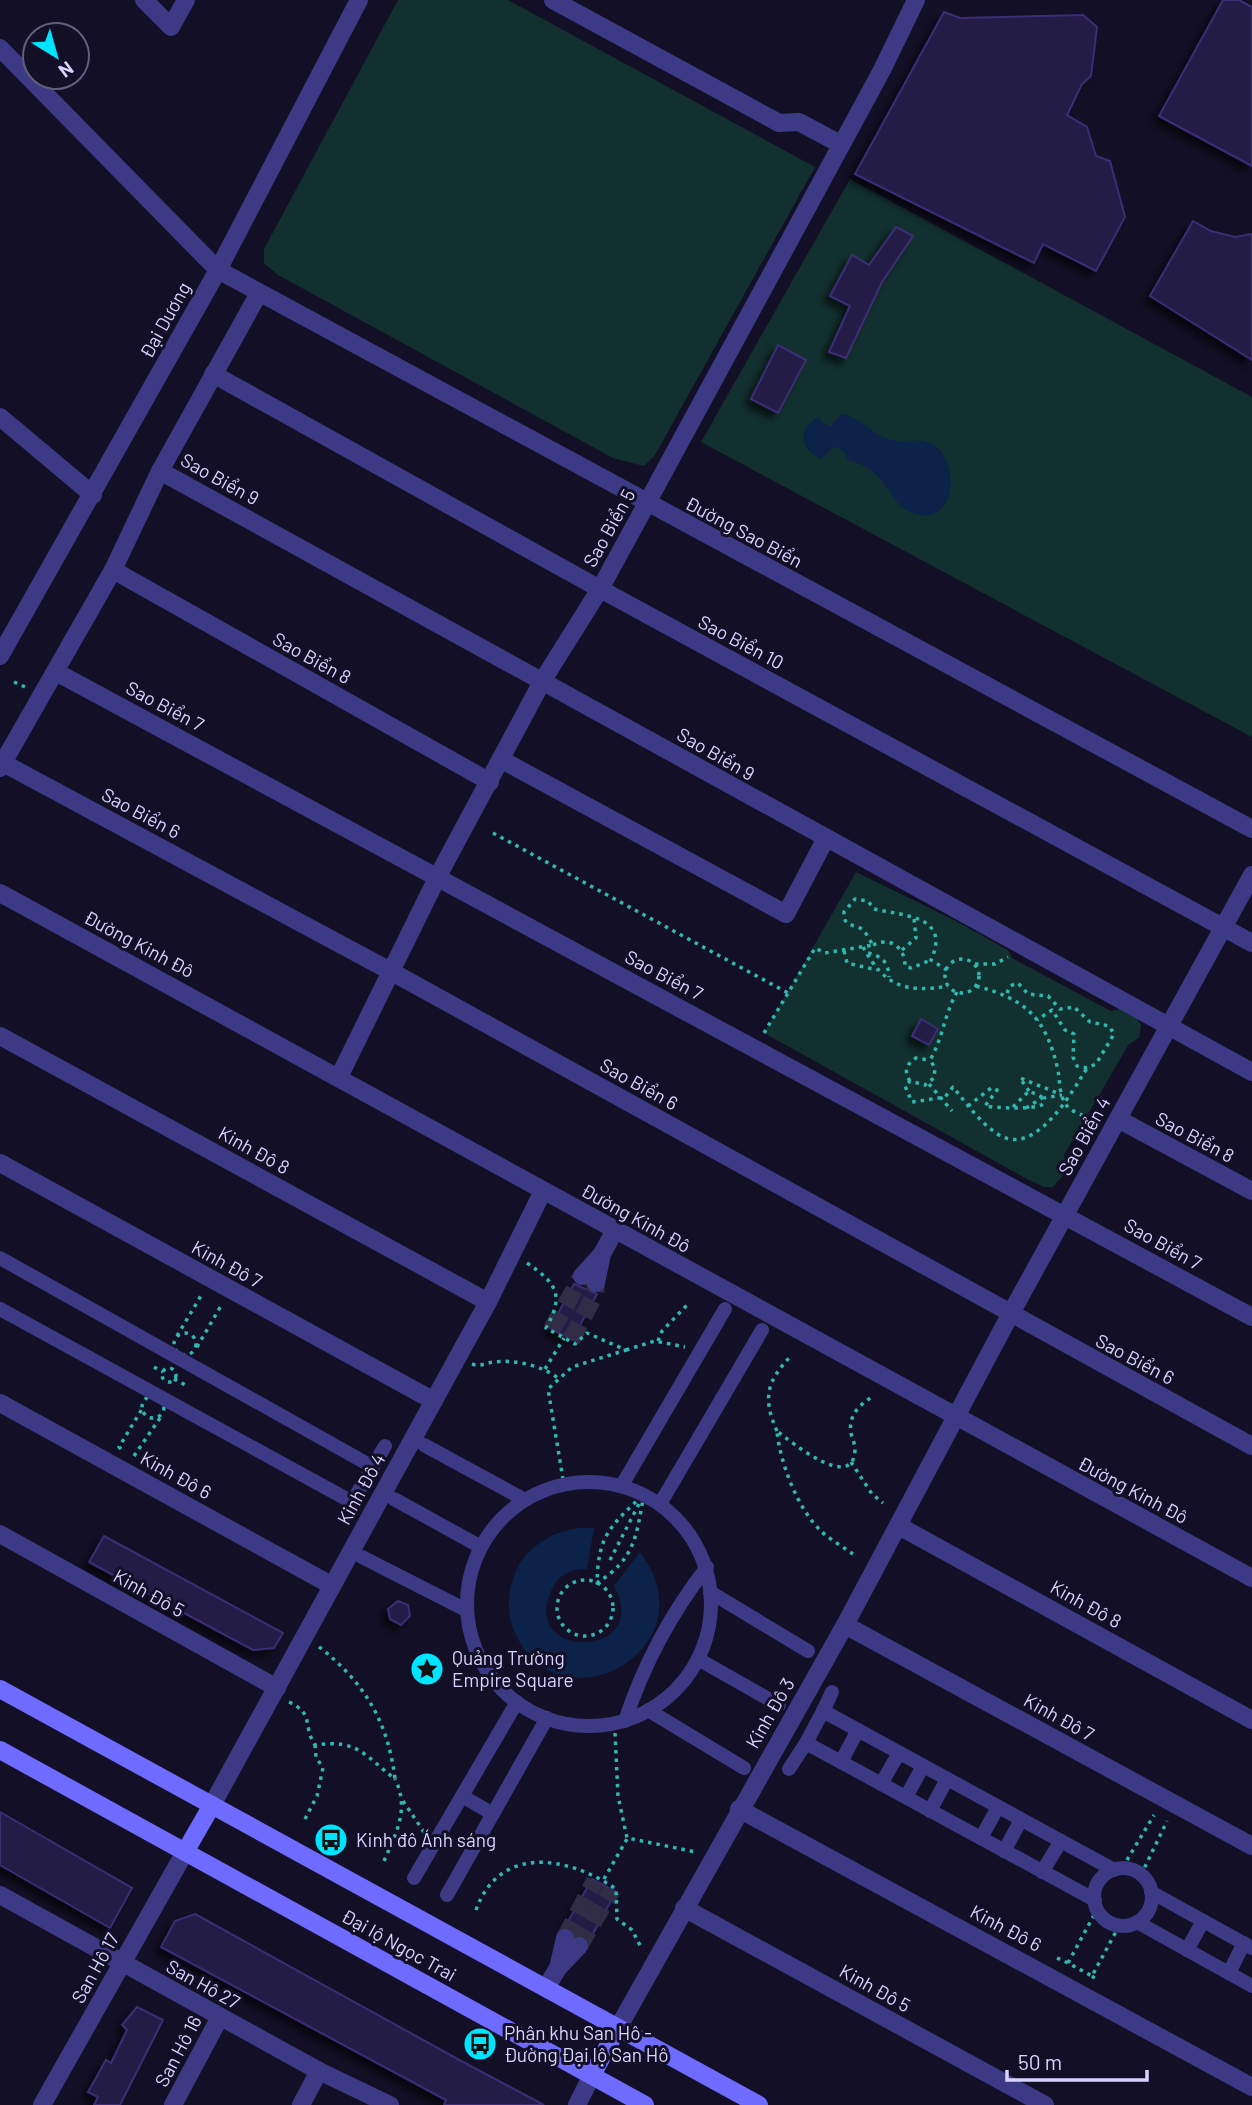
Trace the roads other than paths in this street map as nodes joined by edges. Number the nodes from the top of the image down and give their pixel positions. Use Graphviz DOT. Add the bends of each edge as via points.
graph roads {
  1 [pos="144,0"];
  2 [pos="186,0"];
  3 [pos="359,0"];
  4 [pos="915,0"];
  5 [pos="559,2"];
  6 [pos="0,48"];
  7 [pos="840,144"];
  8 [pos="218,270"];
  9 [pos="259,293"];
  10 [pos="213,374"];
  11 [pos="0,417"];
  12 [pos="160,471"];
  13 [pos="93,495"];
  14 [pos="647,503"];
  15 [pos="113,570"];
  16 [pos="600,589"];
  17 [pos="0,656"];
  18 [pos="55,672"];
  19 [pos="543,680"];
  20 [pos="502,760"];
  21 [pos="2,766"];
  22 [pos="490,782"];
  23 [pos="1252,829"];
  24 [pos="825,840"];
  25 [pos="1252,875"];
  26 [pos="438,876"];
  27 [pos="0,893"];
  28 [pos="1223,926"];
  29 [pos="1252,943"];
  30 [pos="392,972"];
  31 [pos="1168,1027"];
  32 [pos="0,1036"];
  33 [pos="1252,1072"];
  34 [pos="339,1077"];
  35 [pos="1118,1119"];
  36 [pos="0,1163"];
  37 [pos="543,1191"];
  38 [pos="1252,1191"];
  39 [pos="1065,1214"];
  40 [pos="615,1230"];
  41 [pos="0,1258"];
  42 [pos="589,1279"];
  43 [pos="488,1302"];
  44 [pos="0,1309"];
  45 [pos="725,1309"];
  46 [pos="1010,1315"];
  47 [pos="1252,1317"];
  48 [pos="762,1330"];
  49 [pos="434,1401"];
  50 [pos="0,1403"];
  51 [pos="956,1418"];
  52 [pos="424,1445"];
  53 [pos="385,1446"];
  54 [pos="1252,1446"];
  55 [pos="373,1467"];
  56 [pos="622,1485"];
  57 [pos="394,1499"];
  58 [pos="524,1500"];
  59 [pos="660,1504"];
  60 [pos="899,1526"];
  61 [pos="0,1534"];
  62 [pos="481,1548"];
  63 [pos="362,1557"];
  64 [pos="708,1567"];
  65 [pos="1252,1578"];
  66 [pos="331,1585"];
  67 [pos="710,1592"];
  68 [pos="466,1611"];
  69 [pos="845,1625"];
  70 [pos="808,1651"];
  71 [pos="698,1659"];
  72 [pos="0,1689"];
  73 [pos="832,1692"];
  74 [pos="280,1694"];
  75 [pos="517,1702"];
  76 [pos="779,1705"];
  77 [pos="648,1710"];
  78 [pos="823,1711"];
  79 [pos="547,1718"];
  80 [pos="1252,1720"];
  81 [pos="620,1721"];
  82 [pos="858,1730"];
  83 [pos="806,1743"];
  84 [pos="0,1750"];
  85 [pos="899,1753"];
  86 [pos="841,1762"];
  87 [pos="923,1766"];
  88 [pos="744,1768"];
  89 [pos="789,1769"];
  90 [pos="947,1779"];
  91 [pos="881,1784"];
  92 [pos="462,1796"];
  93 [pos="906,1797"];
  94 [pos="212,1805"];
  95 [pos="998,1807"];
  96 [pos="739,1809"];
  97 [pos="930,1811"];
  98 [pos="493,1814"];
  99 [pos="1021,1820"];
  100 [pos="981,1838"];
  101 [pos="1061,1842"];
  102 [pos="1252,1846"];
  103 [pos="1004,1851"];
  104 [pos="185,1852"];
  105 [pos="1118,1869"];
  106 [pos="1042,1872"];
  107 [pos="414,1878"];
  108 [pos="1151,1892"];
  109 [pos="447,1895"];
  110 [pos="1,1897"];
  111 [pos="1096,1905"];
  112 [pos="684,1908"];
  113 [pos="1203,1921"];
  114 [pos="1137,1922"];
  115 [pos="572,1942"];
  116 [pos="1248,1946"];
  117 [pos="1187,1950"];
  118 [pos="121,1963"];
  119 [pos="1229,1973"];
  120 [pos="1252,1986"];
  121 [pos="546,1988"];
  122 [pos="220,2017"];
  123 [pos="618,2028"];
  124 [pos="319,2071"];
  125 [pos="592,2076"];
  126 [pos="1252,2087"];
  127 [pos="42,2105"];
  128 [pos="173,2105"];
  129 [pos="301,2105"];
  130 [pos="390,2105"];
  131 [pos="577,2105"];
  132 [pos="645,2105"];
  133 [pos="759,2105"];
  134 [pos="1045,2105"];
  1 -- 2 [label="street" via="171,27"];
  3 -- 8 [label="street, Đại Dương"];
  4 -- 7 [label="street, Sao Biển 5"];
  5 -- 7 [label="street" via="779,123 799,122"];
  6 -- 8 [label="street, Đường Sao Biển"];
  7 -- 14 [label="street, Sao Biển 5"];
  8 -- 9 [label="street, Đường Sao Biển"];
  8 -- 13 [label="street, Đại Dương"];
  9 -- 10 [label="street"];
  9 -- 14 [label="street, Đường Sao Biển"];
  10 -- 12 [label="street"];
  10 -- 16 [label="street, Sao Biển 10"];
  11 -- 13 [label="street"];
  12 -- 15 [label="street"];
  12 -- 19 [label="street, Sao Biển 9"];
  13 -- 17 [label="street, Đại Dương"];
  14 -- 16 [label="street, Sao Biển 5"];
  14 -- 23 [label="street, Đường Sao Biển"];
  15 -- 18 [label="street"];
  15 -- 22 [label="street, Sao Biển 8"];
  16 -- 19 [label="street, Sao Biển 5"];
  16 -- 28 [label="street, Sao Biển 10"];
  18 -- 21 [label="street"];
  18 -- 26 [label="street, Sao Biển 7"];
  19 -- 20 [label="street, Sao Biển 5"];
  19 -- 24 [label="street, Sao Biển 9"];
  20 -- 22 [label="street, Sao Biển 5"];
  20 -- 24 [label="street" via="786,914"];
  21 -- 30 [label="street, Sao Biển 6"];
  22 -- 26 [label="street, Sao Biển 5"];
  24 -- 31 [label="street, Sao Biển 9"];
  25 -- 28 [label="street, Sao Biển 4"];
  26 -- 30 [label="street, Sao Biển 5"];
  26 -- 39 [label="street, Sao Biển 7"];
  27 -- 34 [label="street, Đường Kinh Đô"];
  28 -- 29 [label="street, Sao Biển 10"];
  28 -- 31 [label="street, Sao Biển 4"];
  30 -- 34 [label="street, Sao Biển 5"];
  30 -- 46 [label="street, Sao Biển 6"];
  31 -- 33 [label="street, Sao Biển 9"];
  31 -- 35 [label="street, Sao Biển 4"];
  32 -- 43 [label="street, Kinh Đô 8"];
  34 -- 37 [label="street, Đường Kinh Đô"];
  35 -- 38 [label="street, Sao Biển 8"];
  35 -- 39 [label="street, Sao Biển 4"];
  36 -- 49 [label="street, Kinh Đô 7"];
  37 -- 40 [label="street, Đường Kinh Đô"];
  37 -- 43 [label="street, Kinh Đô 4"];
  39 -- 46 [label="street, Sao Biển 4"];
  39 -- 47 [label="street, Sao Biển 7"];
  40 -- 42 [label="street"];
  40 -- 51 [label="street, Đường Kinh Đô"];
  41 -- 55 [label="street"];
  43 -- 49 [label="street, Kinh Đô 4"];
  44 -- 55 [label="street" via="351,1505"];
  45 -- 56 [label="street"];
  46 -- 51 [label="street, Sao Biển 4"];
  46 -- 54 [label="street, Sao Biển 6"];
  48 -- 59 [label="street"];
  49 -- 66 [label="street, Kinh Đô 4"];
  50 -- 66 [label="street, Kinh Đô 6"];
  51 -- 60 [label="street, Kinh Đô 3"];
  51 -- 65 [label="street, Đường Kinh Đô"];
  52 -- 58 [label="street"];
  53 -- 55 [label="street"];
  56 -- 58 [label="street" via="564,1485"];
  56 -- 59 [label="street"];
  57 -- 62 [label="street"];
  58 -- 62 [label="street" via="499,1521"];
  59 -- 64 [label="street" via="690,1534"];
  60 -- 69 [label="street, Kinh Đô 3"];
  60 -- 80 [label="street, Kinh Đô 8"];
  61 -- 74 [label="street, Kinh Đô 5"];
  62 -- 68 [label="street" via="469,1578"];
  63 -- 68 [label="street"];
  64 -- 67 [label="street"];
  64 -- 81 [label="street" via="685,1595"];
  66 -- 74 [label="street, Kinh Đô 4"];
  67 -- 70 [label="street"];
  67 -- 71 [label="street" via="709,1628"];
  68 -- 75 [label="street" via="472,1643 486,1672"];
  69 -- 96 [label="street, Kinh Đô 3"];
  69 -- 102 [label="street, Kinh Đô 7"];
  71 -- 76 [label="street"];
  71 -- 77 [label="street" via="679,1685"];
  72 -- 94 [label="main road, Đại lộ Ngọc Trai"];
  73 -- 78 [label="street"];
  74 -- 94 [label="street, Kinh Đô 4"];
  75 -- 79 [label="street"];
  75 -- 92 [label="street"];
  77 -- 81 [label="street"];
  77 -- 88 [label="street"];
  78 -- 82 [label="street"];
  78 -- 83 [label="street"];
  79 -- 81 [label="street" via="593,1726"];
  79 -- 98 [label="street"];
  82 -- 85 [label="street"];
  82 -- 86 [label="street"];
  83 -- 86 [label="street"];
  83 -- 89 [label="street"];
  84 -- 104 [label="main road, Đại lộ Ngọc Trai"];
  85 -- 87 [label="street"];
  85 -- 91 [label="street"];
  86 -- 91 [label="street"];
  87 -- 90 [label="street"];
  87 -- 93 [label="street"];
  90 -- 95 [label="street"];
  90 -- 97 [label="street"];
  91 -- 93 [label="street"];
  92 -- 98 [label="street"];
  92 -- 107 [label="street"];
  93 -- 97 [label="street"];
  94 -- 104 [label="main road"];
  94 -- 121 [label="main road, Đại lộ Ngọc Trai"];
  95 -- 99 [label="street"];
  95 -- 100 [label="street"];
  96 -- 112 [label="street, Kinh Đô 3"];
  96 -- 126 [label="street, Kinh Đô 6"];
  97 -- 100 [label="street"];
  98 -- 109 [label="street"];
  99 -- 101 [label="street"];
  99 -- 103 [label="street"];
  100 -- 103 [label="street"];
  101 -- 105 [label="street"];
  101 -- 106 [label="street"];
  103 -- 106 [label="street"];
  104 -- 118 [label="street, San Hô 17"];
  104 -- 125 [label="main road, Đại lộ Ngọc Trai"];
  105 -- 108 [label="street" via="1141,1875"];
  105 -- 111 [label="street" via="1099,1882"];
  106 -- 111 [label="street"];
  108 -- 113 [label="street"];
  108 -- 114 [label="street" via="1150,1909"];
  110 -- 118 [label="street, San Hô 27"];
  111 -- 114 [label="street" via="1110,1923"];
  112 -- 123 [label="street, Kinh Đô 3"];
  112 -- 134 [label="street, Kinh Đô 5"];
  113 -- 116 [label="street"];
  113 -- 117 [label="street"];
  114 -- 117 [label="street"];
  115 -- 121 [label="street"];
  116 -- 119 [label="street"];
  117 -- 119 [label="street"];
  118 -- 122 [label="street, San Hô 27"];
  118 -- 127 [label="street, San Hô 17"];
  119 -- 120 [label="street"];
  121 -- 123 [label="main road, Đại lộ Ngọc Trai"];
  122 -- 124 [label="street, San Hô 27"];
  122 -- 128 [label="street, San Hô 16"];
  123 -- 125 [label="main road"];
  123 -- 133 [label="main road, Đại lộ Ngọc Trai"];
  124 -- 129 [label="street"];
  124 -- 130 [label="street, San Hô 27"];
  125 -- 131 [label="street"];
  125 -- 132 [label="main road, Đại lộ Ngọc Trai"];
}
